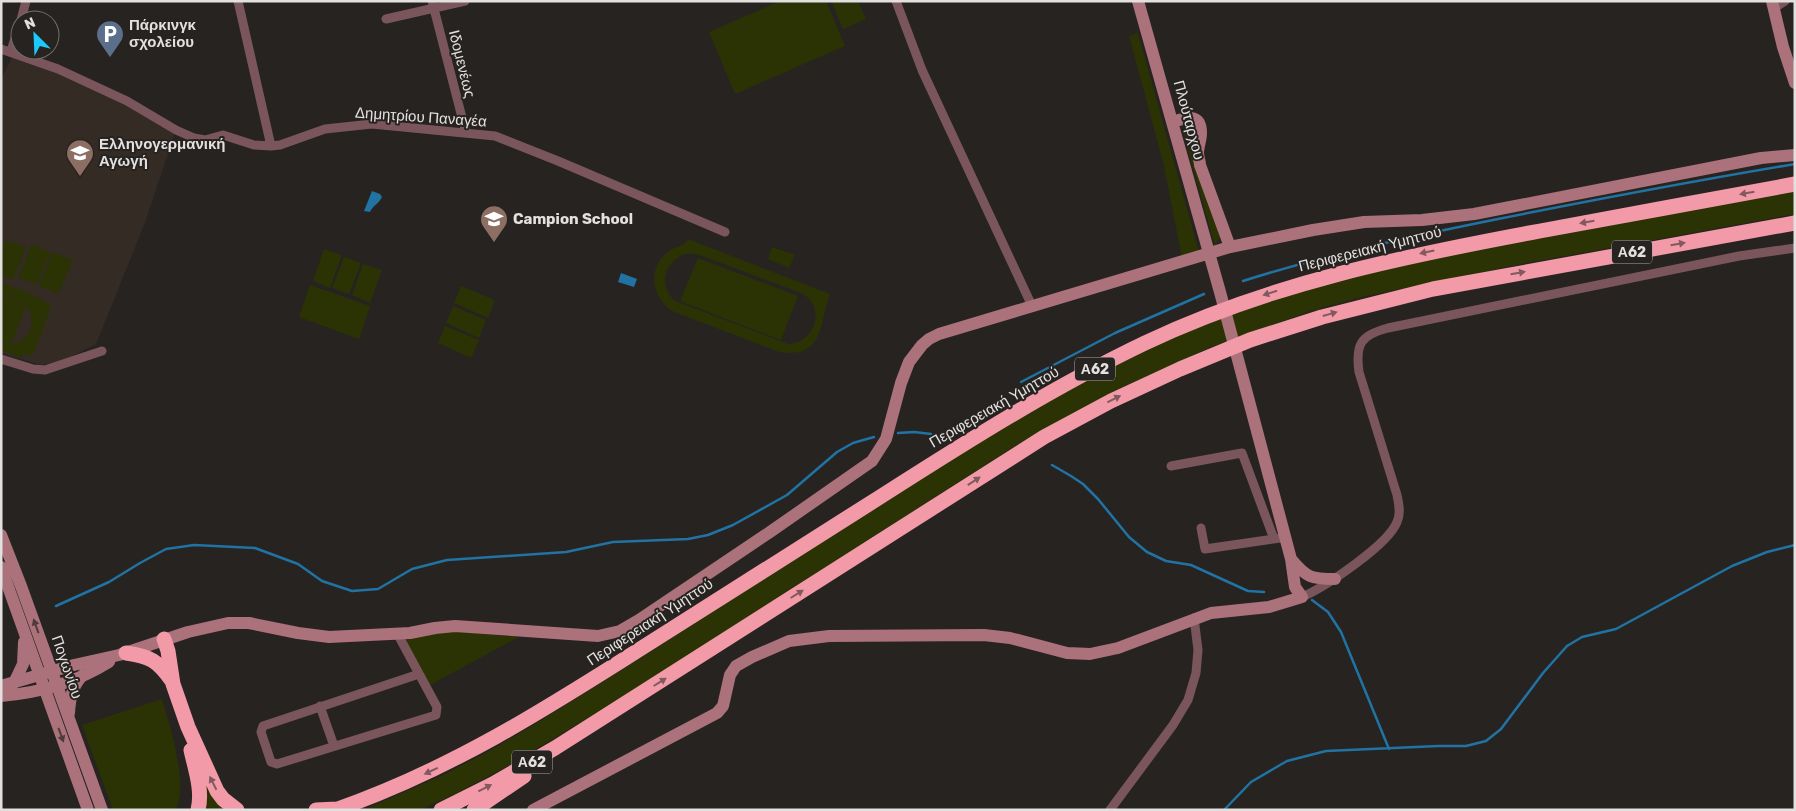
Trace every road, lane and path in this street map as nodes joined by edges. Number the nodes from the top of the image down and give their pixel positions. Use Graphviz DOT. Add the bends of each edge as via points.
graph roads {
  1 [pos="238,1"];
  2 [pos="465,1"];
  3 [pos="896,1"];
  4 [pos="1138,1"];
  5 [pos="1785,1"];
  6 [pos="433,5"];
  7 [pos="1773,5"];
  8 [pos="386,19"];
  9 [pos="34,60"];
  10 [pos="1795,82"];
  11 [pos="1173,122"];
  12 [pos="466,133"];
  13 [pos="271,146"];
  14 [pos="1795,155"];
  15 [pos="1795,184"];
  16 [pos="1795,223"];
  17 [pos="725,232"];
  18 [pos="1230,247"];
  19 [pos="1795,248"];
  20 [pos="1032,306"];
  21 [pos="102,351"];
  22 [pos="1,359"];
  23 [pos="1171,466"];
  24 [pos="1201,528"];
  25 [pos="1,535"];
  26 [pos="1280,538"];
  27 [pos="1,567"];
  28 [pos="1297,573"];
  29 [pos="1335,579"];
  30 [pos="1302,597"];
  31 [pos="1277,605"];
  32 [pos="1194,618"];
  33 [pos="21,622"];
  34 [pos="397,633"];
  35 [pos="161,640"];
  36 [pos="123,654"];
  37 [pos="52,671"];
  38 [pos="419,674"];
  39 [pos="40,675"];
  40 [pos="83,675"];
  41 [pos="170,678"];
  42 [pos="14,683"];
  43 [pos="1,686"];
  44 [pos="51,687"];
  45 [pos="1,696"];
  46 [pos="320,706"];
  47 [pos="618,708"];
  48 [pos="70,723"];
  49 [pos="188,727"];
  50 [pos="334,746"];
  51 [pos="336,809"];
  52 [pos="88,810"];
  53 [pos="102,810"];
  54 [pos="198,810"];
  55 [pos="237,810"];
  56 [pos="316,810"];
  57 [pos="441,810"];
  58 [pos="474,810"];
  59 [pos="533,810"];
  60 [pos="1110,810"];
  1 -- 13 [label="street"];
  2 -- 6 [label="street"];
  3 -- 20 [label="street" via="922,70"];
  4 -- 11 [label="street, Πλούταρχου"];
  5 -- 7 [label="street"];
  6 -- 8 [label="street"];
  6 -- 12 [label="street, Ιδομενέως"];
  7 -- 10 [label="street"];
  9 -- 13 [label="street, Δημητρίου Παναγέα" via="128,101 185,134 205,140 223,135 254,145"];
  11 -- 18 [label="street" via="1186,118 1199,122 1200,165"];
  11 -- 26 [label="street, Πλούταρχου" via="1238,361"];
  12 -- 13 [label="street, Δημητρίου Παναγέα" via="372,124 325,129"];
  12 -- 17 [label="street, Δημητρίου Παναγέα" via="495,136"];
  14 -- 18 [label="street" via="1761,158 1474,214 1364,222"];
  15 -- 51 [label="highway, Περιφερειακή Υμηττού / Α62, one-way" via="1409,256 1306,282 1195,321 1106,363 1001,421 483,745 402,784"];
  47 -- 16 [label="highway, Α62, one-way" via="1044,437 1128,392 1215,354 1322,316 1405,295"];
  18 -- 20 [label="street"];
  19 -- 29 [label="street" via="1739,256 1388,328 1364,338 1358,350 1359,372 1397,495 1399,514 1391,532"];
  20 -- 34 [label="street" via="928,339 909,362 886,439 872,461 625,628 598,636 455,626"];
  21 -- 22 [label="street" via="45,370"];
  23 -- 26 [label="street" via="1242,453"];
  24 -- 26 [label="street" via="1205,549"];
  37 -- 25 [label="street, Πογωνίου, one-way"];
  26 -- 28 [label="street, Πλούταρχου"];
  27 -- 33 [label="street, Πογωνίου"];
  28 -- 29 [label="street"];
  28 -- 30 [label="street" via="1296,587"];
  28 -- 31 [label="street" via="1286,596"];
  29 -- 30 [label="street"];
  30 -- 31 [label="street"];
  31 -- 32 [label="street"];
  32 -- 59 [label="street" via="1118,648 1090,654 1067,653 1010,638 984,635 829,636 789,641 736,666 730,675 723,706 717,713"];
  32 -- 60 [label="street" via="1198,650 1196,673 1188,700"];
  33 -- 39 [label="street, Πογωνίου"];
  33 -- 42 [label="street" via="24,657"];
  34 -- 35 [label="street" via="319,636 237,622"];
  34 -- 38 [label="street"];
  35 -- 36 [label="street"];
  35 -- 41 [label="highway" via="159,658"];
  36 -- 37 [label="street"];
  36 -- 40 [label="street"];
  36 -- 41 [label="highway" via="152,659"];
  37 -- 39 [label="street"];
  37 -- 44 [label="street, Πογωνίου"];
  38 -- 46 [label="street"];
  38 -- 50 [label="street" via="437,707 436,715"];
  39 -- 42 [label="street"];
  39 -- 44 [label="street, Πογωνίου"];
  40 -- 44 [label="street"];
  40 -- 48 [label="street" via="76,683 70,700"];
  41 -- 49 [label="highway"];
  42 -- 43 [label="street"];
  44 -- 45 [label="street"];
  44 -- 48 [label="street, Πογωνίου"];
  44 -- 52 [label="street, Πογωνίου, one-way"];
  46 -- 50 [label="street"];
  46 -- 50 [label="street" via="263,726 261,732 270,760 277,764"];
  57 -- 47 [label="highway, Α62, one-way" via="524,766"];
  47 -- 58 [label="highway" via="576,742"];
  48 -- 53 [label="street, Πογωνίου"];
  49 -- 54 [label="highway" via="199,786"];
  55 -- 49 [label="highway, one-way" via="217,791"];
  51 -- 56 [label="highway, Περιφερειακή Υμηττού"];
}
